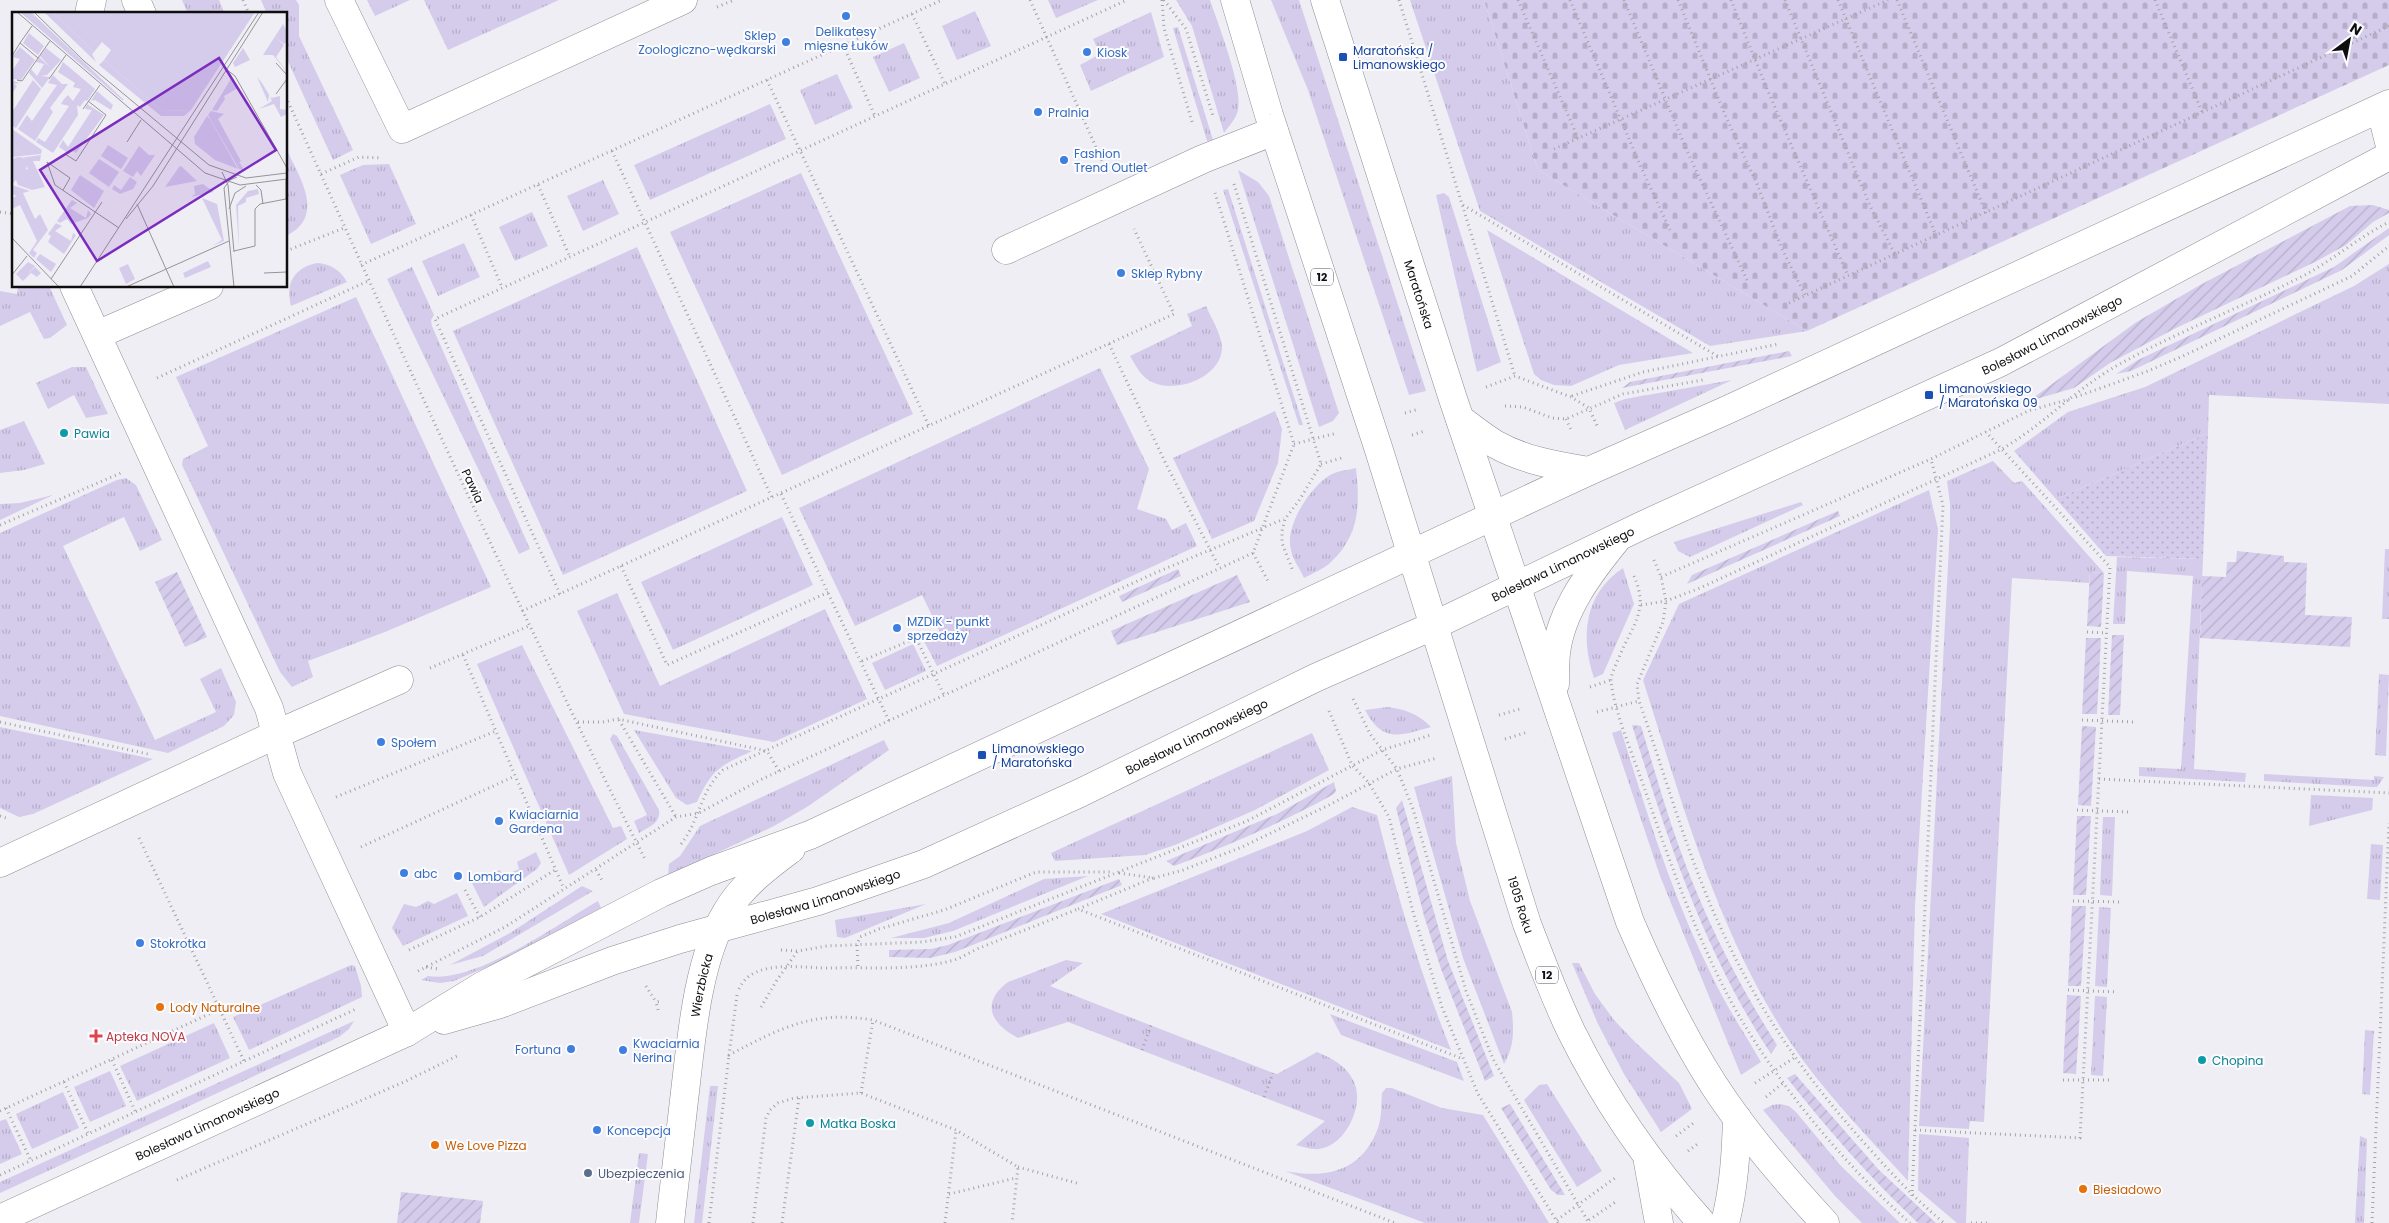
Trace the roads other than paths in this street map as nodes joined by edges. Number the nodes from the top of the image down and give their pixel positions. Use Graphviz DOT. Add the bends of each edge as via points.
graph roads {
  1 [pos="136,0"];
  2 [pos="339,0"];
  3 [pos="683,0"];
  4 [pos="1235,0"];
  5 [pos="1325,0"];
  6 [pos="141,12"];
  7 [pos="2389,104"];
  8 [pos="2389,111"];
  9 [pos="1274,132"];
  10 [pos="2389,142"];
  11 [pos="2389,156"];
  12 [pos="1006,250"];
  13 [pos="75,288"];
  14 [pos="204,288"];
  15 [pos="98,335"];
  16 [pos="1460,419"];
  17 [pos="1589,471"];
  18 [pos="1493,516"];
  19 [pos="1617,539"];
  20 [pos="1411,553"];
  21 [pos="1517,587"];
  22 [pos="1435,625"];
  23 [pos="400,680"];
  24 [pos="1558,710"];
  25 [pos="277,734"];
  26 [pos="810,835"];
  27 [pos="0,863"];
  28 [pos="718,928"];
  29 [pos="410,1030"];
  30 [pos="1736,1118"];
  31 [pos="1646,1155"];
  32 [pos="0,1219"];
  33 [pos="670,1223"];
  34 [pos="1659,1223"];
  35 [pos="1702,1223"];
  36 [pos="1725,1223"];
  37 [pos="1825,1223"];
  1 -- 6 [label="street"];
  2 -- 3 [label="street" via="402,129"];
  4 -- 9 [label="street, 12"];
  5 -- 16 [label="street, Maratońska"];
  7 -- 17 [label="street, Bolesława Limanowskiego"];
  8 -- 10 [label="street" via="2384,122"];
  9 -- 12 [label="street" via="1213,155"];
  9 -- 20 [label="street, 12"];
  11 -- 19 [label="street, Bolesława Limanowskiego" via="2025,350"];
  13 -- 15 [label="street"];
  14 -- 15 [label="street"];
  15 -- 25 [label="street" via="269,708"];
  16 -- 17 [label="street" via="1495,444 1520,455"];
  16 -- 18 [label="street, Maratońska"];
  17 -- 18 [label="street, Bolesława Limanowskiego"];
  18 -- 20 [label="street, Bolesława Limanowskiego"];
  18 -- 21 [label="street, Maratońska"];
  19 -- 21 [label="street, Bolesława Limanowskiego"];
  19 -- 24 [label="street" via="1593,570 1562,626 1556,653"];
  20 -- 22 [label="street, 1905 Roku / 12"];
  20 -- 26 [label="street, Bolesława Limanowskiego"];
  21 -- 22 [label="street, Bolesława Limanowskiego"];
  21 -- 24 [label="street"];
  22 -- 28 [label="street, Bolesława Limanowskiego" via="1315,678 924,864 818,901"];
  22 -- 31 [label="street, 1905 Roku / 12" via="1527,924 1550,982 1585,1057"];
  23 -- 25 [label="street"];
  24 -- 30 [label="street" via="1630,922 1694,1050"];
  25 -- 27 [label="street"];
  25 -- 29 [label="street" via="286,773"];
  26 -- 28 [label="street, Bolesława Limanowskiego" via="752,880 734,900"];
  26 -- 29 [label="street, Bolesława Limanowskiego" via="661,893 482,986"];
  28 -- 29 [label="street, Bolesława Limanowskiego" via="612,961 500,1004"];
  28 -- 33 [label="street, Wierzbicka" via="692,1029"];
  29 -- 32 [label="street, Bolesława Limanowskiego"];
  30 -- 36 [label="street" via="1736,1160"];
  30 -- 37 [label="street"];
  31 -- 34 [label="street"];
  31 -- 35 [label="street, 1905 Roku / 12"];
}
